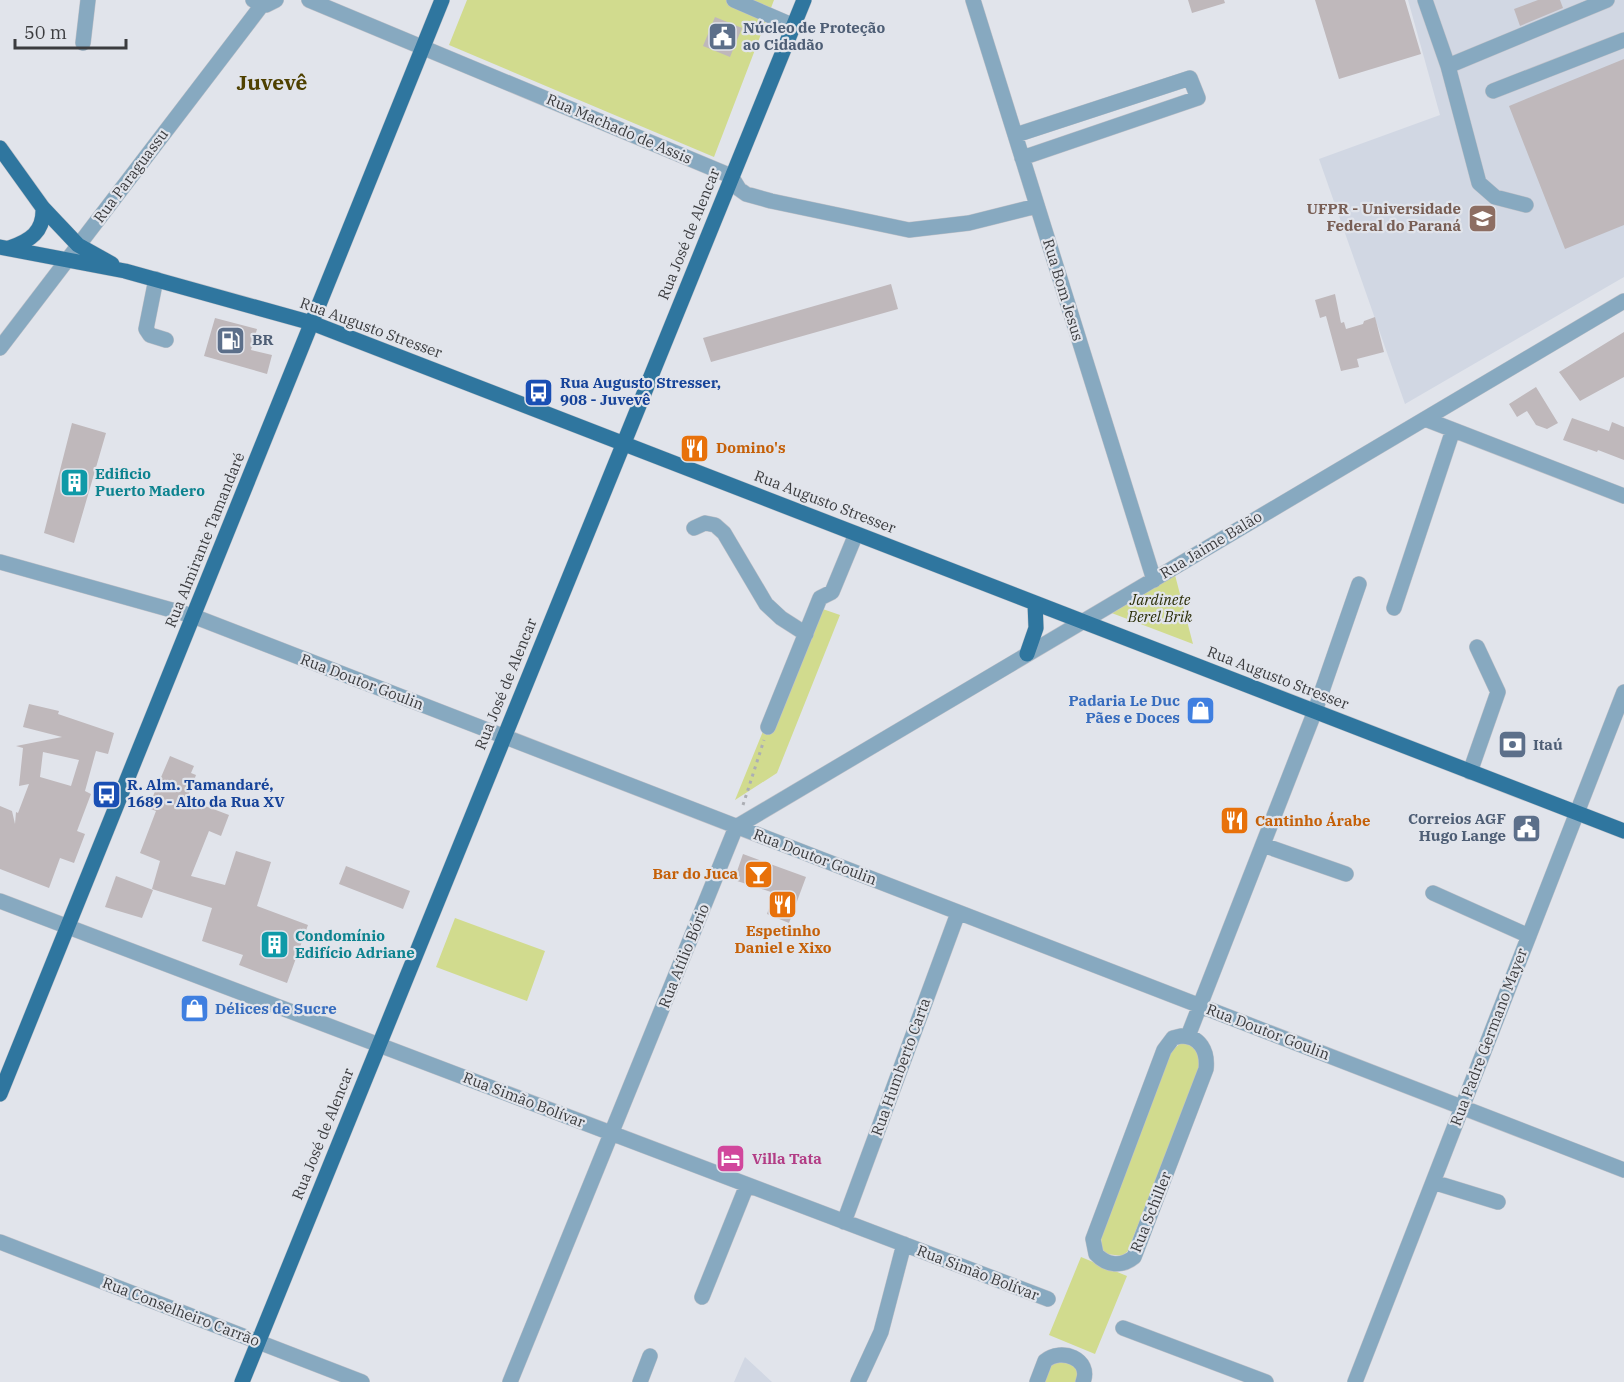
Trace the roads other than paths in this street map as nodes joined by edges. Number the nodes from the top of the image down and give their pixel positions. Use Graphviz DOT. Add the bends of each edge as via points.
graph roads {
  1 [pos="88,0"];
  2 [pos="309,0"];
  3 [pos="442,0"];
  4 [pos="734,0"];
  5 [pos="804,0"];
  6 [pos="973,0"];
  7 [pos="1425,0"];
  8 [pos="1607,0"];
  9 [pos="263,2"];
  10 [pos="794,26"];
  11 [pos="1624,40"];
  12 [pos="83,43"];
  13 [pos="423,47"];
  14 [pos="1448,66"];
  15 [pos="1493,91"];
  16 [pos="1016,135"];
  17 [pos="0,148"];
  18 [pos="1022,158"];
  19 [pos="731,176"];
  20 [pos="1526,205"];
  21 [pos="1037,207"];
  22 [pos="43,208"];
  23 [pos="78,245"];
  24 [pos="4,247"];
  25 [pos="68,259"];
  26 [pos="125,271"];
  27 [pos="156,279"];
  28 [pos="1624,301"];
  29 [pos="312,323"];
  30 [pos="166,340"];
  31 [pos="0,348"];
  32 [pos="1425,419"];
  33 [pos="1453,430"];
  34 [pos="623,443"];
  35 [pos="1624,496"];
  36 [pos="694,528"];
  37 [pos="856,534"];
  38 [pos="0,562"];
  39 [pos="1154,580"];
  40 [pos="1359,584"];
  41 [pos="1035,603"];
  42 [pos="1394,608"];
  43 [pos="193,616"];
  44 [pos="1083,621"];
  45 [pos="806,634"];
  46 [pos="1477,647"];
  47 [pos="1027,654"];
  48 [pos="1624,692"];
  49 [pos="1315,711"];
  50 [pos="768,727"];
  51 [pos="504,737"];
  52 [pos="1470,772"];
  53 [pos="1577,813"];
  54 [pos="736,826"];
  55 [pos="1624,831"];
  56 [pos="1263,845"];
  57 [pos="1347,874"];
  58 [pos="1433,893"];
  59 [pos="0,901"];
  60 [pos="958,913"];
  61 [pos="68,927"];
  62 [pos="1529,936"];
  63 [pos="1200,1006"];
  64 [pos="1188,1036"];
  65 [pos="379,1045"];
  66 [pos="0,1094"];
  67 [pos="1462,1107"];
  68 [pos="611,1133"];
  69 [pos="1624,1170"];
  70 [pos="1433,1182"];
  71 [pos="747,1185"];
  72 [pos="1498,1202"];
  73 [pos="844,1222"];
  74 [pos="0,1242"];
  75 [pos="904,1244"];
  76 [pos="702,1296"];
  77 [pos="1048,1299"];
  78 [pos="1123,1328"];
  79 [pos="258,1342"];
  80 [pos="650,1356"];
  81 [pos="242,1382"];
  82 [pos="362,1382"];
  83 [pos="510,1382"];
  84 [pos="640,1382"];
  85 [pos="858,1382"];
  86 [pos="1037,1382"];
  87 [pos="1083,1382"];
  88 [pos="1266,1382"];
  89 [pos="1355,1382"];
  1 -- 12 [label="street"];
  2 -- 13 [label="street, Rua Machado de Assis"];
  3 -- 13 [label="main road, Rua Almirante Tamandaré"];
  4 -- 10 [label="street"];
  5 -- 10 [label="main road, Rua José de Alencar"];
  6 -- 16 [label="street, Rua Bom Jesus"];
  7 -- 14 [label="street"];
  8 -- 14 [label="street"];
  9 -- 23 [label="street, Rua Paraguassu"];
  10 -- 19 [label="main road, Rua José de Alencar"];
  11 -- 15 [label="street"];
  13 -- 19 [label="street, Rua Machado de Assis"];
  13 -- 29 [label="main road, Rua Almirante Tamandaré"];
  14 -- 20 [label="street" via="1479,183 1495,197"];
  16 -- 18 [label="street, Rua Bom Jesus"];
  16 -- 18 [label="street" via="1190,78 1198,98"];
  17 -- 22 [label="main road"];
  18 -- 21 [label="street, Rua Bom Jesus"];
  19 -- 21 [label="street, Rua Machado de Assis" via="746,194 909,230 947,227"];
  19 -- 34 [label="main road, Rua José de Alencar"];
  21 -- 39 [label="street, Rua Bom Jesus"];
  22 -- 23 [label="main road"];
  22 -- 24 [label="main road" via="44,219 37,234 24,243"];
  23 -- 25 [label="street, Rua Paraguassu"];
  23 -- 26 [label="main road"];
  24 -- 25 [label="main road, Rua Augusto Stresser"];
  25 -- 26 [label="main road, Rua Augusto Stresser"];
  25 -- 31 [label="street, Rua Paraguassu"];
  26 -- 27 [label="main road, Rua Augusto Stresser"];
  27 -- 29 [label="main road, Rua Augusto Stresser"];
  27 -- 30 [label="street" via="146,329 150,335"];
  28 -- 32 [label="street, Rua Jaime Balão"];
  29 -- 34 [label="main road, Rua Augusto Stresser"];
  29 -- 43 [label="main road, Rua Almirante Tamandaré"];
  32 -- 33 [label="street"];
  32 -- 39 [label="street, Rua Jaime Balão"];
  33 -- 35 [label="street"];
  33 -- 42 [label="street"];
  34 -- 37 [label="main road, Rua Augusto Stresser"];
  34 -- 51 [label="main road, Rua José de Alencar"];
  36 -- 45 [label="street" via="705,523 724,533 766,604"];
  37 -- 41 [label="main road, Rua Augusto Stresser"];
  37 -- 45 [label="street" via="832,592 820,598"];
  38 -- 43 [label="street, Rua Doutor Goulin"];
  39 -- 44 [label="street, Rua Jaime Balão"];
  40 -- 49 [label="street"];
  41 -- 44 [label="main road, Rua Augusto Stresser"];
  41 -- 47 [label="main road" via="1036,628"];
  43 -- 51 [label="street, Rua Doutor Goulin"];
  43 -- 61 [label="main road, Rua Almirante Tamandaré"];
  44 -- 47 [label="street, Rua Jaime Balão"];
  44 -- 49 [label="main road, Rua Augusto Stresser"];
  45 -- 50 [label="street"];
  46 -- 52 [label="street" via="1498,693"];
  47 -- 54 [label="street, Rua Jaime Balão"];
  48 -- 53 [label="street, Rua Padre Germano Mayer"];
  49 -- 52 [label="main road, Rua Augusto Stresser"];
  49 -- 56 [label="street"];
  51 -- 54 [label="street, Rua Doutor Goulin"];
  51 -- 65 [label="main road, Rua José de Alencar"];
  52 -- 53 [label="main road, Rua Augusto Stresser"];
  53 -- 55 [label="main road, Rua Augusto Stresser"];
  53 -- 62 [label="street, Rua Padre Germano Mayer"];
  54 -- 60 [label="street, Rua Doutor Goulin"];
  54 -- 68 [label="street, Rua Atílio Bório"];
  56 -- 57 [label="street"];
  56 -- 63 [label="street"];
  58 -- 62 [label="street"];
  59 -- 61 [label="street, Rua Simão Bolívar"];
  60 -- 63 [label="street, Rua Doutor Goulin"];
  60 -- 73 [label="street, Rua Humberto Carta"];
  61 -- 65 [label="street, Rua Simão Bolívar"];
  61 -- 66 [label="main road, Rua Almirante Tamandaré"];
  62 -- 67 [label="street, Rua Padre Germano Mayer"];
  63 -- 64 [label="street"];
  63 -- 67 [label="street, Rua Doutor Goulin"];
  64 -- 64 [label="street, Rua Schiller" via="1173,1038 1164,1050 1093,1239 1096,1254 1109,1263 1122,1264 1134,1257 1206,1069 1203,1047"];
  65 -- 68 [label="street, Rua Simão Bolívar"];
  65 -- 79 [label="main road, Rua José de Alencar"];
  67 -- 69 [label="street, Rua Doutor Goulin"];
  67 -- 70 [label="street, Rua Padre Germano Mayer"];
  68 -- 71 [label="street, Rua Simão Bolívar"];
  68 -- 83 [label="street, Rua Atílio Bório"];
  70 -- 72 [label="street"];
  70 -- 89 [label="street, Rua Padre Germano Mayer"];
  71 -- 73 [label="street, Rua Simão Bolívar"];
  71 -- 76 [label="street"];
  73 -- 75 [label="street, Rua Simão Bolívar"];
  74 -- 79 [label="street, Rua Conselheiro Carrão"];
  75 -- 77 [label="street, Rua Simão Bolívar"];
  75 -- 85 [label="street" via="884,1322"];
  78 -- 88 [label="street"];
  79 -- 81 [label="main road, Rua José de Alencar"];
  79 -- 82 [label="street, Rua Conselheiro Carrão"];
  80 -- 84 [label="street"];
  86 -- 87 [label="street" via="1045,1361 1058,1354 1068,1355 1083,1366"];
}
